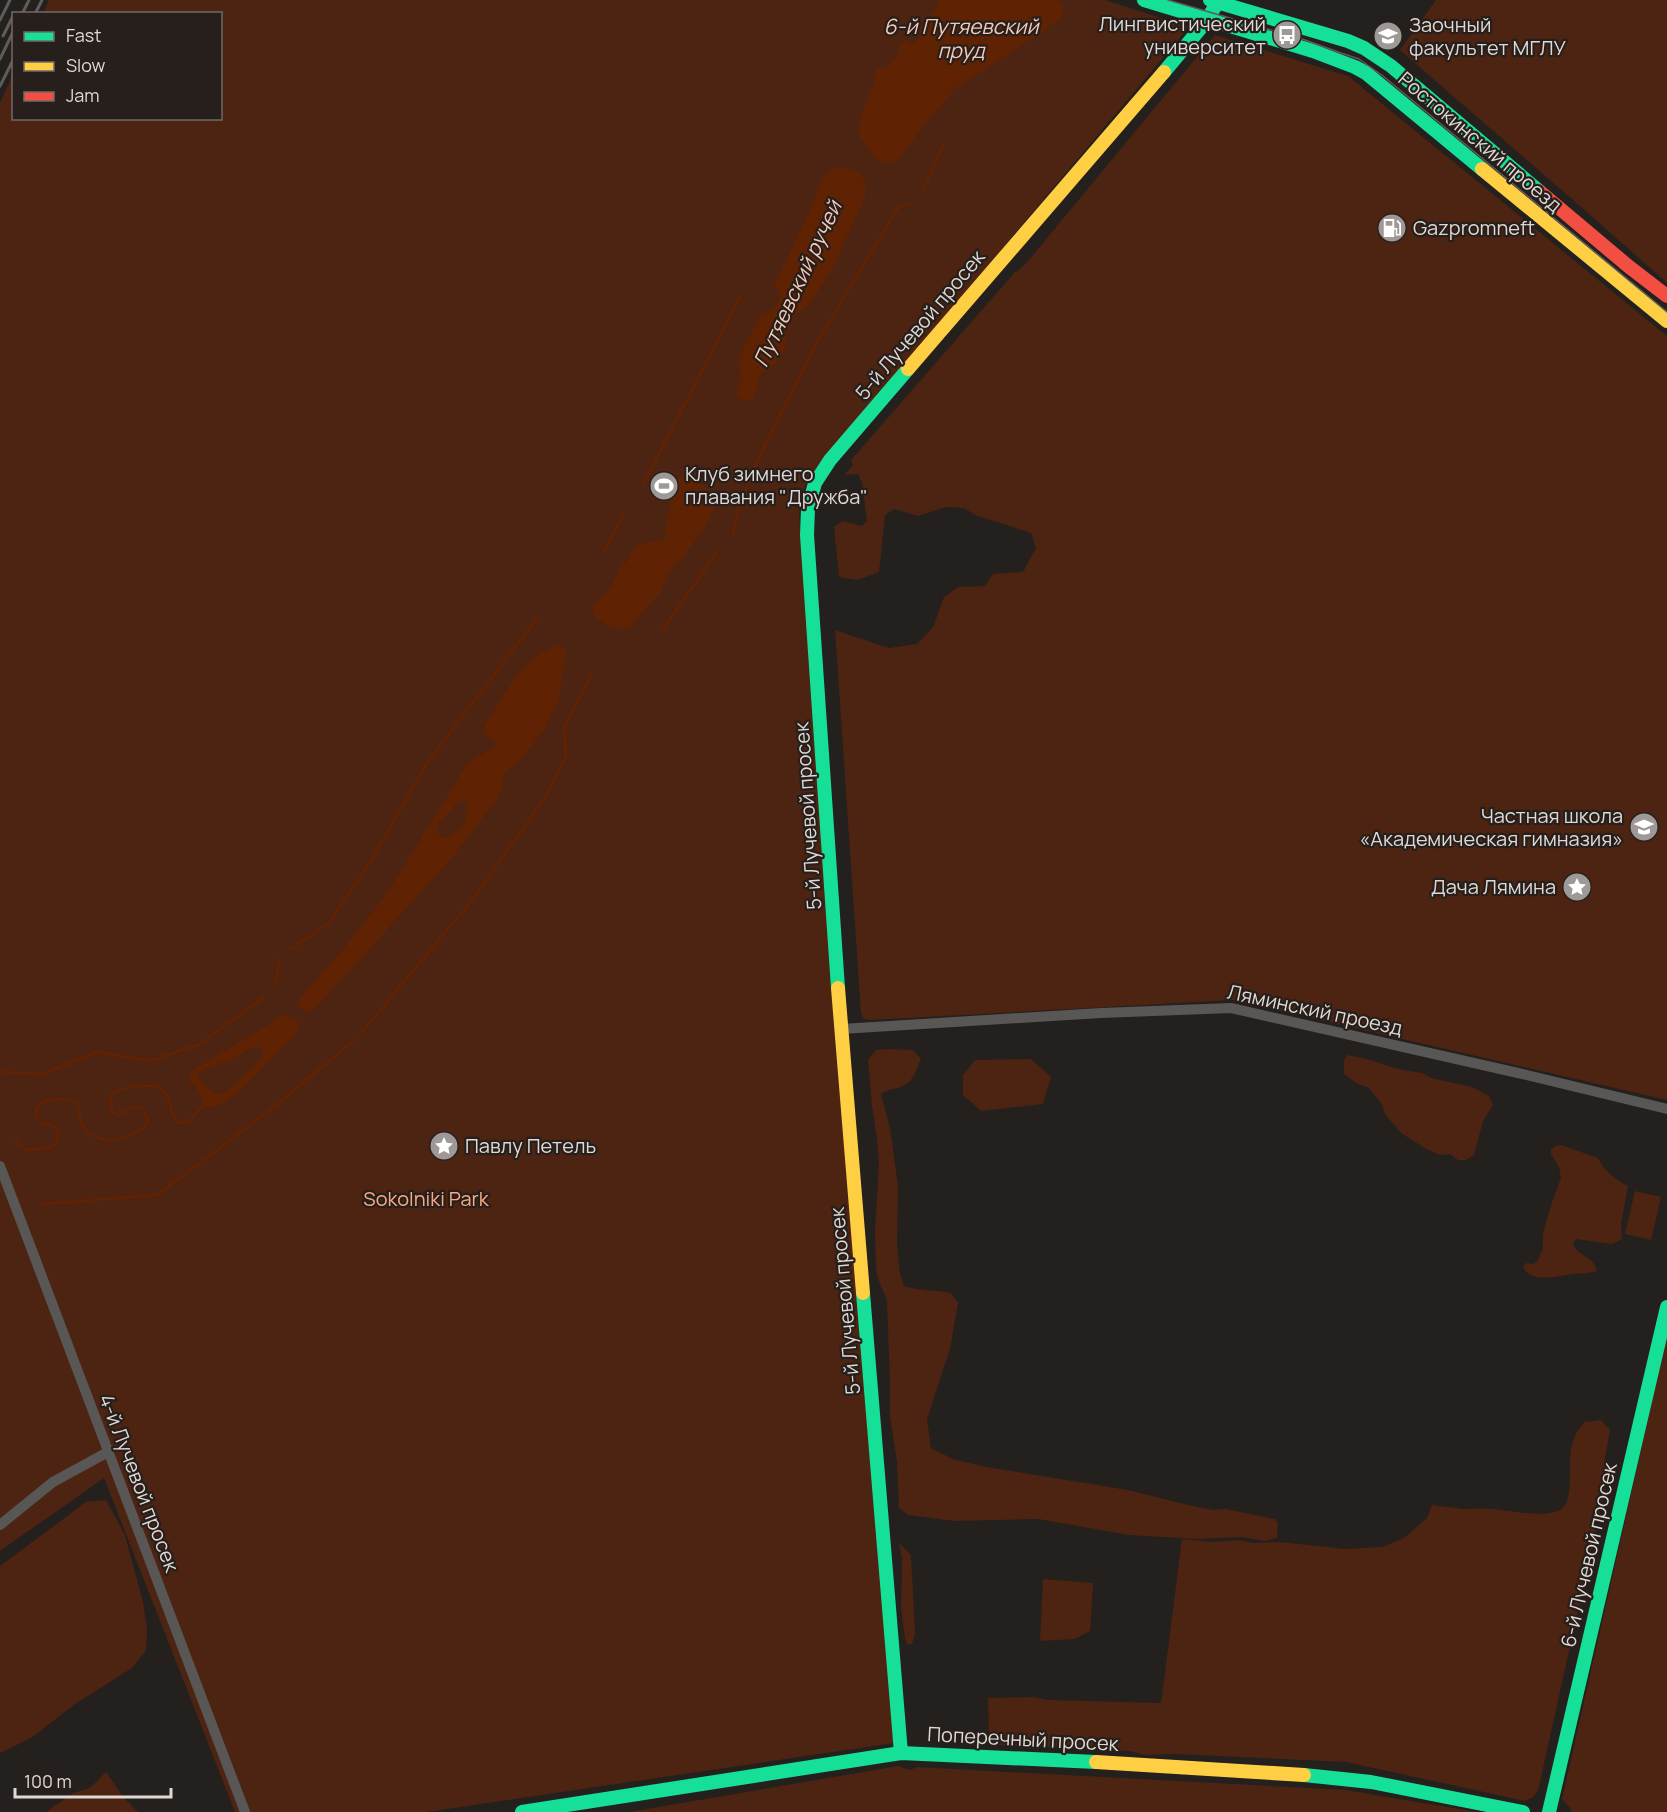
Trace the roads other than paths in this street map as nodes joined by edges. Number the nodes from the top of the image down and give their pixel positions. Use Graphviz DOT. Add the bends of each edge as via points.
graph roads {
  1 [pos="1144,0"];
  2 [pos="1214,1"];
  3 [pos="1207,19"];
  4 [pos="1667,296"];
  5 [pos="1667,321"];
  6 [pos="841,1029"];
  7 [pos="1667,1109"];
  8 [pos="0,1166"];
  9 [pos="1667,1307"];
  10 [pos="108,1452"];
  11 [pos="0,1525"];
  12 [pos="901,1753"];
  13 [pos="245,1812"];
  14 [pos="522,1812"];
  15 [pos="1522,1812"];
  16 [pos="1549,1812"];
  1 -- 3 [label="street, Ростокинский проезд"];
  2 -- 3 [label="street, 5-й Лучевой просек"];
  2 -- 4 [label="street, Ростокинский проезд" via="1348,41 1377,56"];
  3 -- 5 [label="street, Ростокинский проезд" via="1327,56 1366,73"];
  3 -- 6 [label="street, 5-й Лучевой просек" via="830,460 815,483 807,535"];
  6 -- 7 [label="street, Ляминский проезд" via="1231,1008"];
  6 -- 12 [label="street, 5-й Лучевой просек"];
  8 -- 10 [label="street, 4-й Лучевой просек"];
  9 -- 16 [label="street, 6-й Лучевой просек"];
  10 -- 11 [label="street" via="53,1482"];
  10 -- 13 [label="street, 4-й Лучевой просек"];
  12 -- 14 [label="street, Поперечный просек"];
  12 -- 15 [label="street, Поперечный просек" via="1334,1777"];
}
